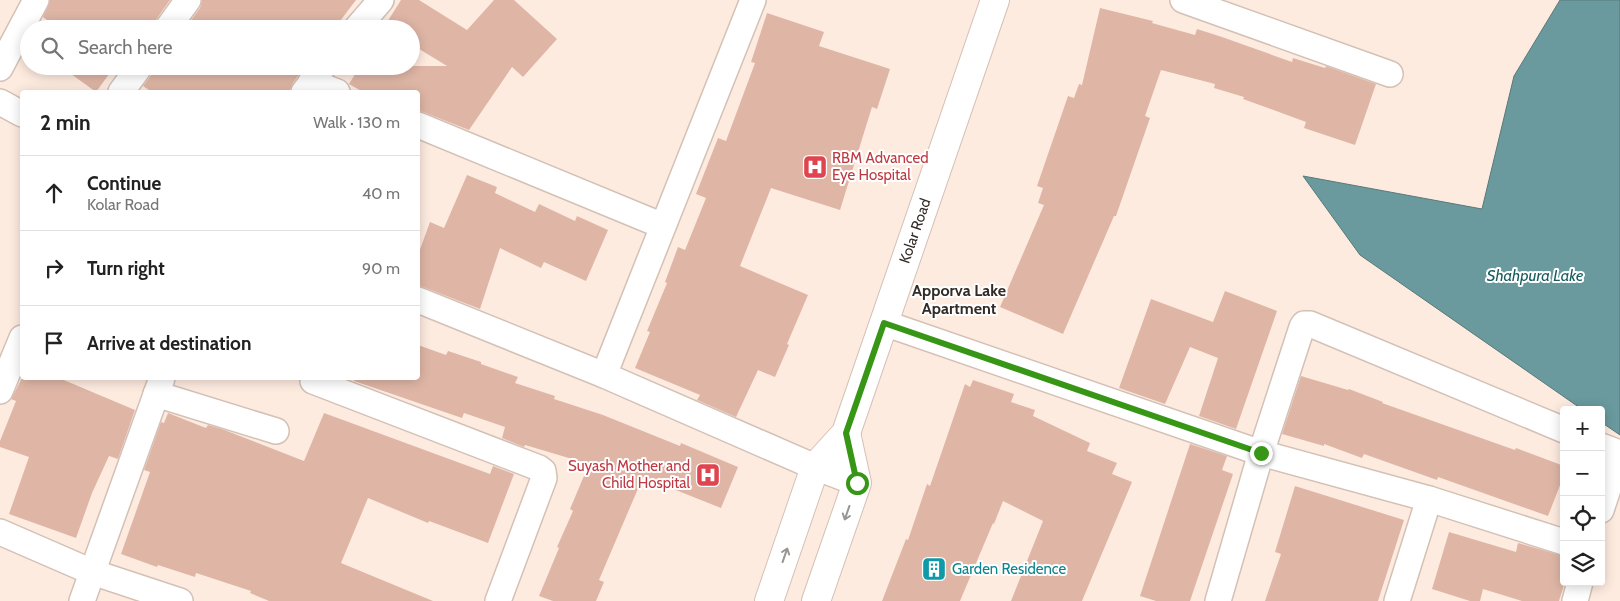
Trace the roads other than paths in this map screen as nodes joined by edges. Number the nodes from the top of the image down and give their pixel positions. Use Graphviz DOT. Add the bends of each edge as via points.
graph roads {
  1 [pos="36,0"];
  2 [pos="188,0"];
  3 [pos="381,0"];
  4 [pos="753,0"];
  5 [pos="995,0"];
  6 [pos="1183,0"];
  7 [pos="25,20"];
  8 [pos="174,20"];
  9 [pos="364,20"];
  10 [pos="20,30"];
  11 [pos="0,68"];
  12 [pos="1390,74"];
  13 [pos="134,75"];
  14 [pos="313,80"];
  15 [pos="123,90"];
  16 [pos="333,90"];
  17 [pos="0,102"];
  18 [pos="20,113"];
  19 [pos="420,126"];
  20 [pos="663,226"];
  21 [pos="420,301"];
  22 [pos="884,323"];
  23 [pos="20,342"];
  24 [pos="604,375"];
  25 [pos="313,381"];
  26 [pos="1,385"];
  27 [pos="159,386"];
  28 [pos="1560,428"];
  29 [pos="276,431"];
  30 [pos="846,433"];
  31 [pos="1605,448"];
  32 [pos="1261,453"];
  33 [pos="815,467"];
  34 [pos="857,483"];
  35 [pos="1605,498"];
  36 [pos="1429,499"];
  37 [pos="0,532"];
  38 [pos="1561,541"];
  39 [pos="92,572"];
  40 [pos="1579,586"];
  41 [pos="82,601"];
  42 [pos="180,601"];
  43 [pos="498,601"];
  44 [pos="769,601"];
  45 [pos="816,601"];
  46 [pos="1218,601"];
  47 [pos="1397,601"];
  48 [pos="1575,601"];
  1 -- 7 [label="street"];
  2 -- 8 [label="street"];
  3 -- 9 [label="street"];
  4 -- 20 [label="street"];
  5 -- 22 [label="main road, Kolar Road"];
  6 -- 12 [label="street"];
  10 -- 11 [label="street"];
  13 -- 15 [label="street"];
  14 -- 16 [label="street"];
  17 -- 18 [label="street"];
  19 -- 20 [label="street"];
  20 -- 24 [label="street"];
  21 -- 24 [label="street"];
  22 -- 30 [label="main road, Kolar Road"];
  22 -- 32 [label="street"];
  23 -- 26 [label="street"];
  24 -- 33 [label="street"];
  25 -- 43 [label="street" via="544,471"];
  27 -- 29 [label="street"];
  27 -- 39 [label="street"];
  28 -- 32 [label="street" via="1304,324"];
  30 -- 33 [label="main road, Kolar Road"];
  30 -- 34 [label="main road"];
  31 -- 35 [label="street" via="1619,456"];
  32 -- 36 [label="street"];
  32 -- 46 [label="street"];
  33 -- 34 [label="street"];
  44 -- 33 [label="main road, Kolar Road, one-way"];
  34 -- 45 [label="main road, one-way"];
  36 -- 38 [label="street"];
  36 -- 47 [label="street"];
  37 -- 39 [label="street"];
  39 -- 41 [label="street"];
  39 -- 42 [label="street"];
  40 -- 48 [label="street"];
}
